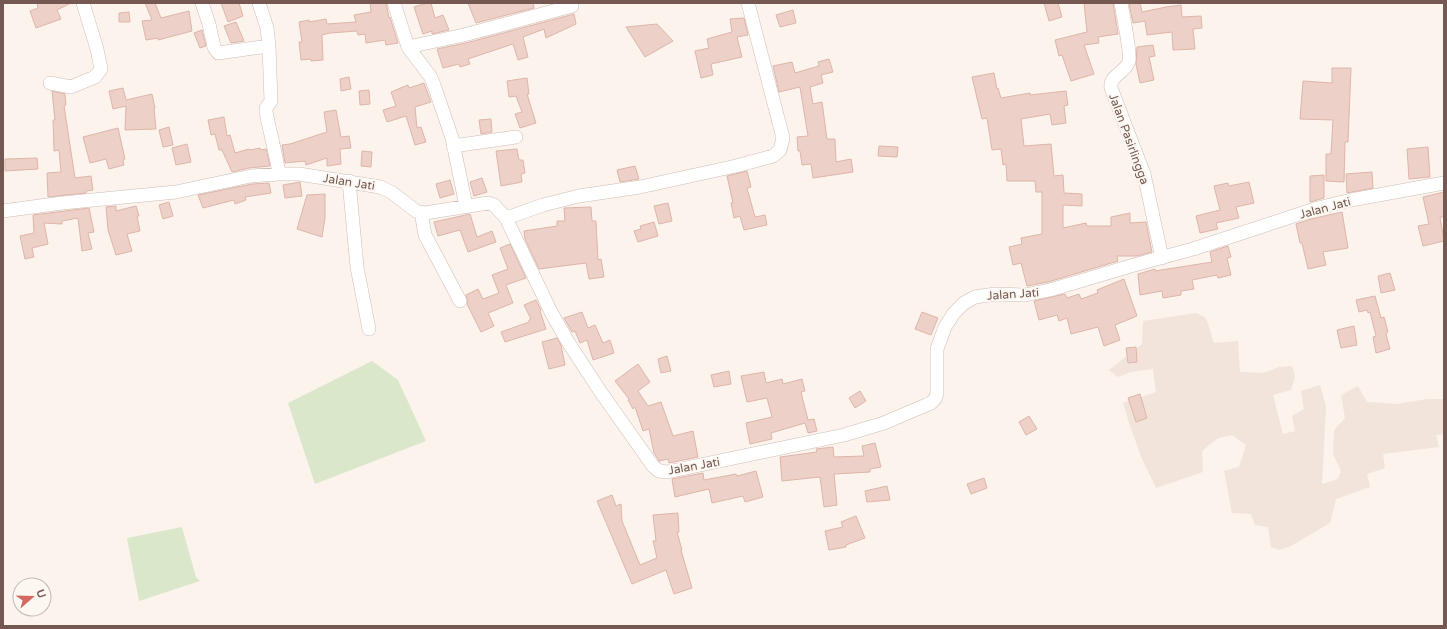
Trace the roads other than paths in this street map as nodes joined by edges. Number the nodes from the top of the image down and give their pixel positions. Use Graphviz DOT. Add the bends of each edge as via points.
graph roads {
  1 [pos="83,3"];
  2 [pos="202,3"];
  3 [pos="259,3"];
  4 [pos="394,3"];
  5 [pos="748,3"];
  6 [pos="1121,3"];
  7 [pos="572,6"];
  8 [pos="269,46"];
  9 [pos="408,47"];
  10 [pos="50,83"];
  11 [pos="516,137"];
  12 [pos="453,146"];
  13 [pos="280,174"];
  14 [pos="349,181"];
  15 [pos="1444,184"];
  16 [pos="466,206"];
  17 [pos="3,210"];
  18 [pos="420,212"];
  19 [pos="506,218"];
  20 [pos="1162,258"];
  21 [pos="460,301"];
  22 [pos="369,329"];
  1 -- 10 [label="street" via="101,69 95,77 71,87"];
  2 -- 8 [label="street" via="218,53"];
  3 -- 8 [label="street" via="267,28"];
  4 -- 9 [label="street"];
  5 -- 19 [label="street" via="783,138 780,150 773,156 736,166 640,187 579,196"];
  6 -- 20 [label="street, Jalan Pasirlingga" via="1130,56 1126,67 1110,83 1144,174"];
  7 -- 9 [label="street"];
  8 -- 13 [label="street" via="272,101 266,112"];
  9 -- 12 [label="street" via="430,76"];
  11 -- 12 [label="street"];
  12 -- 16 [label="street"];
  13 -- 14 [label="street, Jalan Jati"];
  13 -- 17 [label="street, Jalan Jati" via="251,176 176,192"];
  14 -- 18 [label="street, Jalan Jati" via="380,187"];
  14 -- 22 [label="street" via="357,267"];
  15 -- 20 [label="street, Jalan Jati" via="1318,208"];
  16 -- 18 [label="street, Jalan Jati"];
  16 -- 19 [label="street, Jalan Jati" via="488,203 494,205"];
  18 -- 21 [label="street" via="426,235"];
  19 -- 20 [label="street, Jalan Jati" via="568,342 653,466 659,471 666,472 844,435 884,423 920,408 935,399 937,348 945,327 964,303 975,297 995,294 1025,295 1050,290"];
}
